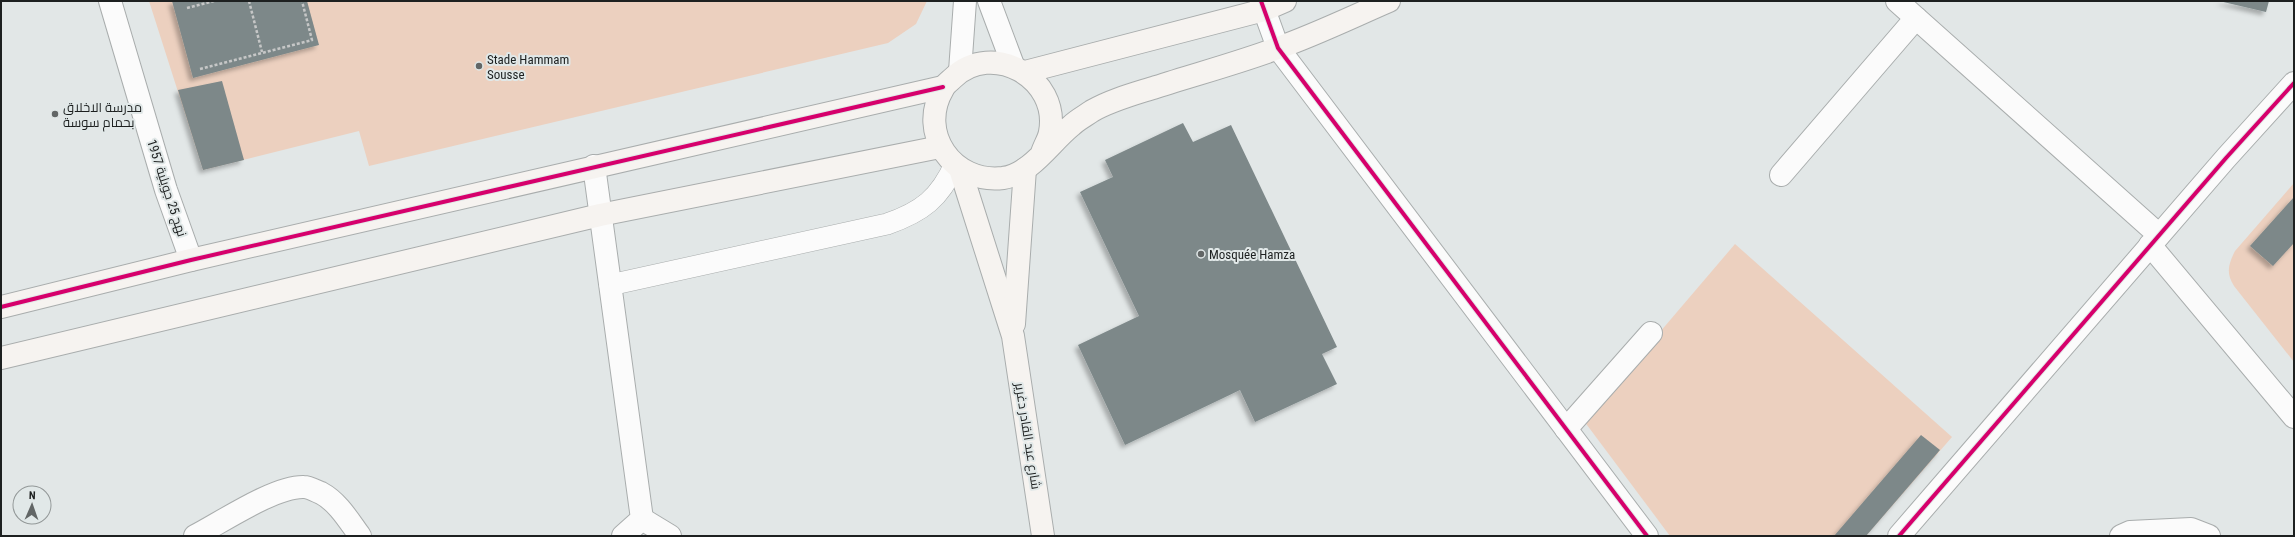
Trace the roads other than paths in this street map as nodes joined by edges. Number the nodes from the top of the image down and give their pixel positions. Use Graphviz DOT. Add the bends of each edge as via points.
graph roads {
  1 [pos="110,1"];
  2 [pos="965,1"];
  3 [pos="988,1"];
  4 [pos="1285,1"];
  5 [pos="1388,1"];
  6 [pos="1897,1"];
  7 [pos="1263,6"];
  8 [pos="1916,18"];
  9 [pos="1278,48"];
  10 [pos="1019,69"];
  11 [pos="960,71"];
  12 [pos="2294,83"];
  13 [pos="943,87"];
  14 [pos="940,147"];
  15 [pos="1042,153"];
  16 [pos="594,166"];
  17 [pos="957,166"];
  18 [pos="1025,169"];
  19 [pos="1781,175"];
  20 [pos="600,215"];
  21 [pos="2155,240"];
  22 [pos="192,260"];
  23 [pos="610,284"];
  24 [pos="1,307"];
  25 [pos="1651,333"];
  26 [pos="1013,336"];
  27 [pos="1,358"];
  28 [pos="2294,417"];
  29 [pos="1566,429"];
  30 [pos="642,519"];
  31 [pos="195,536"];
  32 [pos="360,536"];
  33 [pos="623,536"];
  34 [pos="670,536"];
  35 [pos="1043,536"];
  36 [pos="1646,536"];
  37 [pos="1899,536"];
  38 [pos="2121,536"];
  39 [pos="2209,536"];
  1 -- 22 [label="street, نهج 25 جويلية 1957" via="166,190"];
  2 -- 11 [label="street"];
  3 -- 10 [label="street"];
  4 -- 7 [label="street"];
  5 -- 9 [label="street"];
  6 -- 8 [label="street"];
  7 -- 9 [label="street"];
  7 -- 10 [label="street"];
  8 -- 19 [label="street"];
  8 -- 21 [label="street"];
  9 -- 15 [label="street" via="1094,110 1072,125"];
  9 -- 29 [label="street"];
  10 -- 11 [label="street" via="995,62 983,63"];
  10 -- 15 [label="street" via="1041,88 1050,108 1050,132"];
  11 -- 13 [label="street"];
  12 -- 21 [label="street"];
  13 -- 14 [label="street" via="935,106 934,128"];
  13 -- 16 [label="street"];
  14 -- 17 [label="street"];
  14 -- 20 [label="street"];
  15 -- 18 [label="street"];
  16 -- 20 [label="street"];
  16 -- 22 [label="street"];
  17 -- 18 [label="street" via="981,178 1004,178"];
  17 -- 23 [label="lane" via="926,206 908,217 887,224"];
  17 -- 26 [label="street, شارع عبد القادر دغرير"];
  18 -- 26 [label="street, شارع عبد القادر دغرير"];
  20 -- 23 [label="street"];
  20 -- 27 [label="street"];
  21 -- 28 [label="street"];
  21 -- 37 [label="street"];
  22 -- 24 [label="street"];
  23 -- 30 [label="street"];
  25 -- 29 [label="street"];
  26 -- 35 [label="street, شارع عبد القادر دغرير"];
  29 -- 36 [label="street"];
  30 -- 33 [label="street"];
  30 -- 34 [label="street"];
  31 -- 32 [label="street" via="271,495 288,488 305,487 322,493 338,507"];
  38 -- 39 [label="street" via="2130,532 2191,529"];
}
